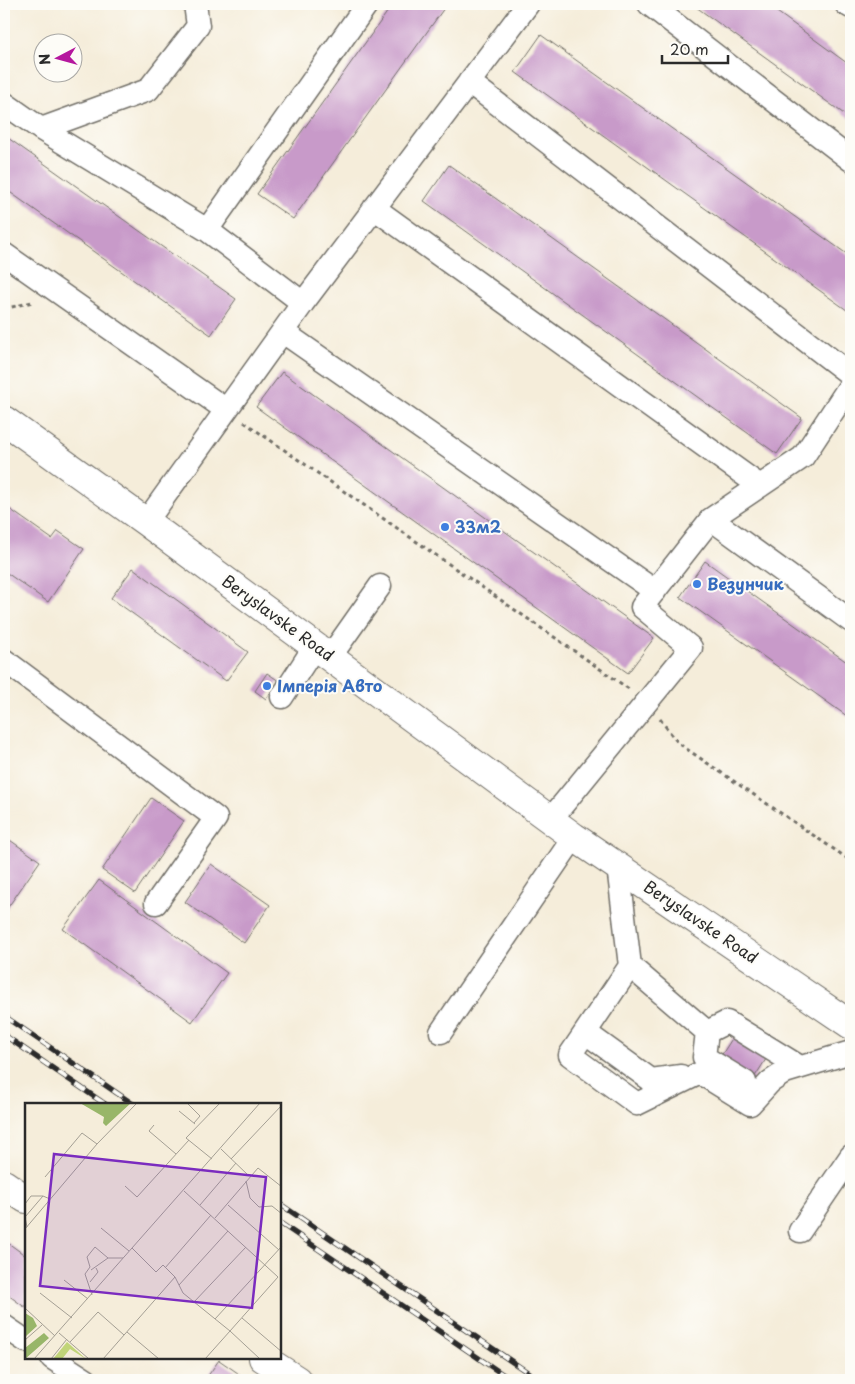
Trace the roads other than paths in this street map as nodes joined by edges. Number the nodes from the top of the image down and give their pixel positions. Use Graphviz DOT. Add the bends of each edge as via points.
graph roads {
  1 [pos="195,4"];
  2 [pos="367,4"];
  3 [pos="528,4"];
  4 [pos="649,4"];
  5 [pos="846,4"];
  6 [pos="851,7"];
  7 [pos="469,82"];
  8 [pos="6,110"];
  9 [pos="41,129"];
  10 [pos="851,160"];
  11 [pos="374,208"];
  12 [pos="207,230"];
  13 [pos="4,254"];
  14 [pos="303,304"];
  15 [pos="283,332"];
  16 [pos="851,376"];
  17 [pos="851,384"];
  18 [pos="226,409"];
  19 [pos="4,420"];
  20 [pos="760,486"];
  21 [pos="711,519"];
  22 [pos="146,522"];
  23 [pos="380,586"];
  24 [pos="655,591"];
  25 [pos="851,621"];
  26 [pos="322,651"];
  27 [pos="4,660"];
  28 [pos="282,697"];
  29 [pos="551,819"];
  30 [pos="574,836"];
  31 [pos="618,866"];
  32 [pos="156,904"];
  33 [pos="630,966"];
  34 [pos="851,1025"];
  35 [pos="441,1032"];
  36 [pos="707,1032"];
  37 [pos="851,1052"];
  38 [pos="779,1078"];
  39 [pos="851,1156"];
  40 [pos="4,1184"];
  41 [pos="25,1198"];
  42 [pos="800,1232"];
  43 [pos="4,1326"];
  44 [pos="25,1340"];
  45 [pos="54,1359"];
  46 [pos="264,1359"];
  47 [pos="293,1379"];
  48 [pos="86,1380"];
  1 -- 9 [label="street" via="198,26 148,90"];
  2 -- 12 [label="street"];
  3 -- 7 [label="street"];
  4 -- 10 [label="street"];
  5 -- 6 [label="street"];
  7 -- 11 [label="street"];
  7 -- 16 [label="street"];
  8 -- 9 [label="street"];
  9 -- 12 [label="street"];
  11 -- 14 [label="street"];
  11 -- 20 [label="street"];
  12 -- 14 [label="street"];
  13 -- 18 [label="street"];
  14 -- 15 [label="street"];
  15 -- 18 [label="street"];
  15 -- 24 [label="street"];
  17 -- 20 [label="street" via="803,457"];
  18 -- 22 [label="street"];
  19 -- 22 [label="main road, Beryslavske Road"];
  20 -- 21 [label="street"];
  21 -- 24 [label="street"];
  21 -- 25 [label="street"];
  22 -- 26 [label="main road, Beryslavske Road"];
  23 -- 26 [label="street"];
  24 -- 29 [label="street" via="642,607 691,648"];
  26 -- 28 [label="street"];
  26 -- 29 [label="main road, Beryslavske Road"];
  27 -- 32 [label="street" via="216,818"];
  29 -- 30 [label="main road, Beryslavske Road"];
  30 -- 31 [label="main road, Beryslavske Road"];
  30 -- 35 [label="street"];
  31 -- 33 [label="street"];
  31 -- 34 [label="main road, Beryslavske Road"];
  33 -- 36 [label="street"];
  33 -- 38 [label="street" via="570,1055 637,1104 700,1073 750,1104"];
  36 -- 38 [label="street" via="720,1032"];
  36 -- 38 [label="street" via="704,1057"];
  37 -- 38 [label="street"];
  39 -- 42 [label="street"];
  40 -- 41 [label="main road"];
  43 -- 44 [label="street"];
  45 -- 48 [label="street"];
  46 -- 47 [label="main road"];
}
